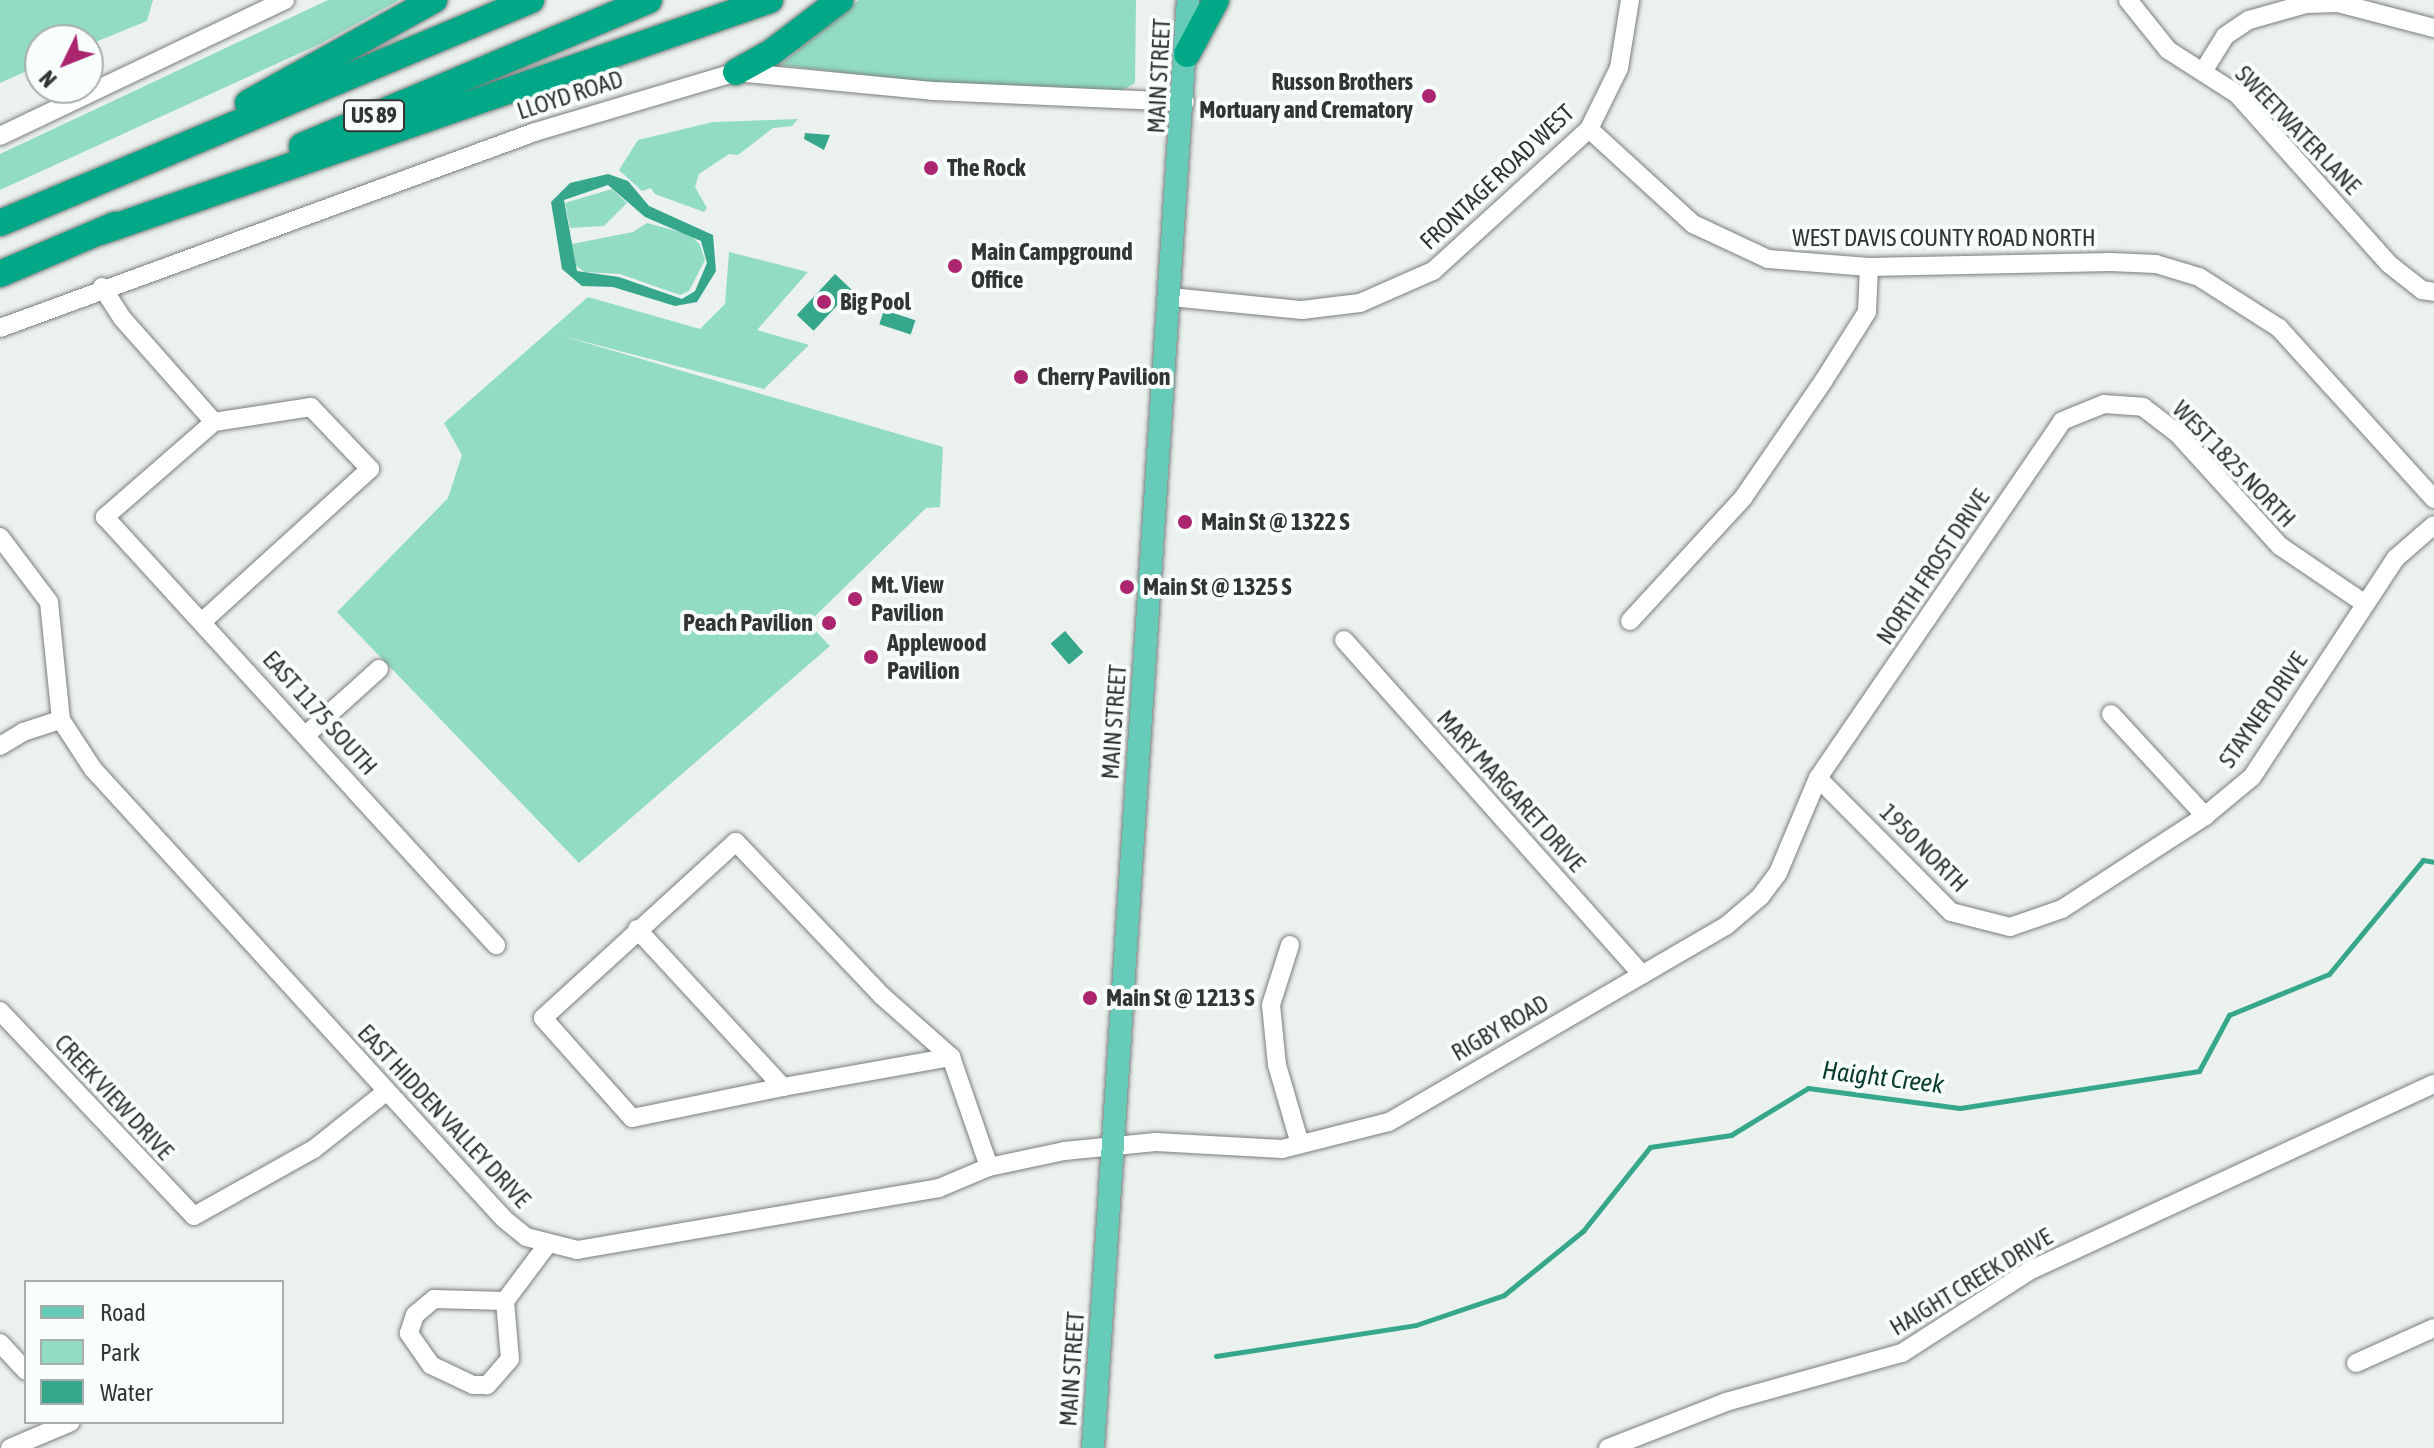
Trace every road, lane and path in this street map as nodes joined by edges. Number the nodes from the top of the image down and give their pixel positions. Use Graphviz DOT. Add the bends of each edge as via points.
graph roads {
  1 [pos="285,0"];
  2 [pos="434,0"];
  3 [pos="531,0"];
  4 [pos="649,0"];
  5 [pos="770,0"];
  6 [pos="840,0"];
  7 [pos="1188,0"];
  8 [pos="1216,0"];
  9 [pos="1630,0"];
  10 [pos="2128,0"];
  11 [pos="2434,28"];
  12 [pos="1187,54"];
  13 [pos="2204,70"];
  14 [pos="736,72"];
  15 [pos="1185,102"];
  16 [pos="1589,129"];
  17 [pos="0,136"];
  18 [pos="35,208"];
  19 [pos="0,223"];
  20 [pos="100,232"];
  21 [pos="1869,267"];
  22 [pos="0,274"];
  23 [pos="102,287"];
  24 [pos="2434,292"];
  25 [pos="1171,297"];
  26 [pos="0,328"];
  27 [pos="2104,404"];
  28 [pos="214,422"];
  29 [pos="2434,499"];
  30 [pos="2434,525"];
  31 [pos="0,537"];
  32 [pos="2364,603"];
  33 [pos="203,621"];
  34 [pos="1630,621"];
  35 [pos="1344,640"];
  36 [pos="379,669"];
  37 [pos="2111,714"];
  38 [pos="61,720"];
  39 [pos="307,734"];
  40 [pos="0,746"];
  41 [pos="1818,778"];
  42 [pos="2205,816"];
  43 [pos="2010,927"];
  44 [pos="637,929"];
  45 [pos="496,945"];
  46 [pos="1290,945"];
  47 [pos="1642,974"];
  48 [pos="0,1011"];
  49 [pos="951,1057"];
  50 [pos="2434,1084"];
  51 [pos="783,1087"];
  52 [pos="387,1091"];
  53 [pos="1111,1144"];
  54 [pos="1300,1144"];
  55 [pos="989,1167"];
  56 [pos="547,1245"];
  57 [pos="505,1301"];
  58 [pos="2434,1328"];
  59 [pos="0,1343"];
  60 [pos="2356,1363"];
  61 [pos="24,1369"];
  62 [pos="66,1424"];
  63 [pos="10,1448"];
  64 [pos="1093,1448"];
  65 [pos="1608,1448"];
  1 -- 17 [label="street"];
  2 -- 18 [label="highway" via="247,104"];
  3 -- 18 [label="highway, US 89"];
  4 -- 20 [label="highway, US 89"];
  5 -- 20 [label="highway"];
  6 -- 14 [label="highway" via="772,52"];
  7 -- 12 [label="main road, MAIN STREET"];
  8 -- 12 [label="highway"];
  9 -- 16 [label="street, FRONTAGE ROAD WEST" via="1619,68"];
  10 -- 13 [label="street, SWEETWATER LANE" via="2168,50"];
  11 -- 13 [label="street" via="2338,3 2306,4 2249,20 2225,36"];
  12 -- 15 [label="main road, MAIN STREET"];
  13 -- 24 [label="street, SWEETWATER LANE" via="2237,94 2389,264 2422,290"];
  14 -- 15 [label="street, LLOYD ROAD" via="932,91"];
  14 -- 23 [label="street, LLOYD ROAD" via="535,132"];
  15 -- 25 [label="main road, MAIN STREET"];
  16 -- 21 [label="street, WEST DAVIS COUNTY ROAD NORTH" via="1693,224 1768,259"];
  16 -- 25 [label="street, FRONTAGE ROAD WEST" via="1445,261 1391,294 1302,310"];
  18 -- 19 [label="highway, US 89"];
  20 -- 22 [label="highway, US 89"];
  21 -- 29 [label="street, WEST DAVIS COUNTY ROAD NORTH" via="2156,264 2199,277 2279,328"];
  21 -- 34 [label="street" via="1867,312 1824,380 1743,498"];
  23 -- 26 [label="street, LLOYD ROAD"];
  23 -- 28 [label="street" via="122,318"];
  25 -- 53 [label="main road, MAIN STREET"];
  27 -- 32 [label="street, WEST 1825 NORTH" via="2143,407 2155,416 2178,434 2280,546"];
  27 -- 41 [label="street, NORTH FROST DRIVE" via="2062,421"];
  28 -- 33 [label="street, EAST 1175 SOUTH" via="105,517"];
  28 -- 33 [label="street" via="311,407 370,469"];
  30 -- 32 [label="street, STAYNER DRIVE" via="2396,558"];
  31 -- 38 [label="street" via="49,602"];
  32 -- 42 [label="street, STAYNER DRIVE" via="2252,777"];
  33 -- 39 [label="street, EAST 1175 SOUTH"];
  35 -- 47 [label="street, MARY MARGARET DRIVE"];
  36 -- 39 [label="street"];
  37 -- 42 [label="street"];
  38 -- 40 [label="street"];
  38 -- 52 [label="street, EAST HIDDEN VALLEY DRIVE" via="93,769"];
  39 -- 45 [label="street, EAST 1175 SOUTH"];
  41 -- 43 [label="street, 1950 NORTH" via="1951,912"];
  41 -- 47 [label="street, RIGBY ROAD" via="1778,873 1760,897 1726,926"];
  42 -- 43 [label="street, STAYNER DRIVE" via="2062,909"];
  44 -- 49 [label="street" via="736,842 881,995"];
  44 -- 51 [label="street"];
  44 -- 51 [label="street" via="543,1018 632,1118"];
  46 -- 54 [label="street" via="1271,1005 1277,1065"];
  47 -- 54 [label="street, RIGBY ROAD" via="1389,1122"];
  48 -- 52 [label="street, CREEK VIEW DRIVE" via="194,1216 314,1149"];
  49 -- 51 [label="street"];
  49 -- 55 [label="street"];
  50 -- 65 [label="street, HAIGHT CREEK DRIVE" via="2031,1270 1902,1353 1726,1402"];
  52 -- 56 [label="street, EAST HIDDEN VALLEY DRIVE" via="504,1219"];
  53 -- 54 [label="street, RIGBY ROAD" via="1261,1150"];
  53 -- 55 [label="street, EAST HIDDEN VALLEY DRIVE"];
  53 -- 64 [label="main road, MAIN STREET"];
  55 -- 56 [label="street, EAST HIDDEN VALLEY DRIVE" via="939,1188 774,1219 577,1250"];
  56 -- 57 [label="street"];
  57 -- 57 [label="street" via="434,1299 415,1315 409,1333 431,1365 473,1385 487,1385 510,1359"];
  58 -- 60 [label="street"];
  59 -- 61 [label="street"];
  62 -- 63 [label="street"];
}
